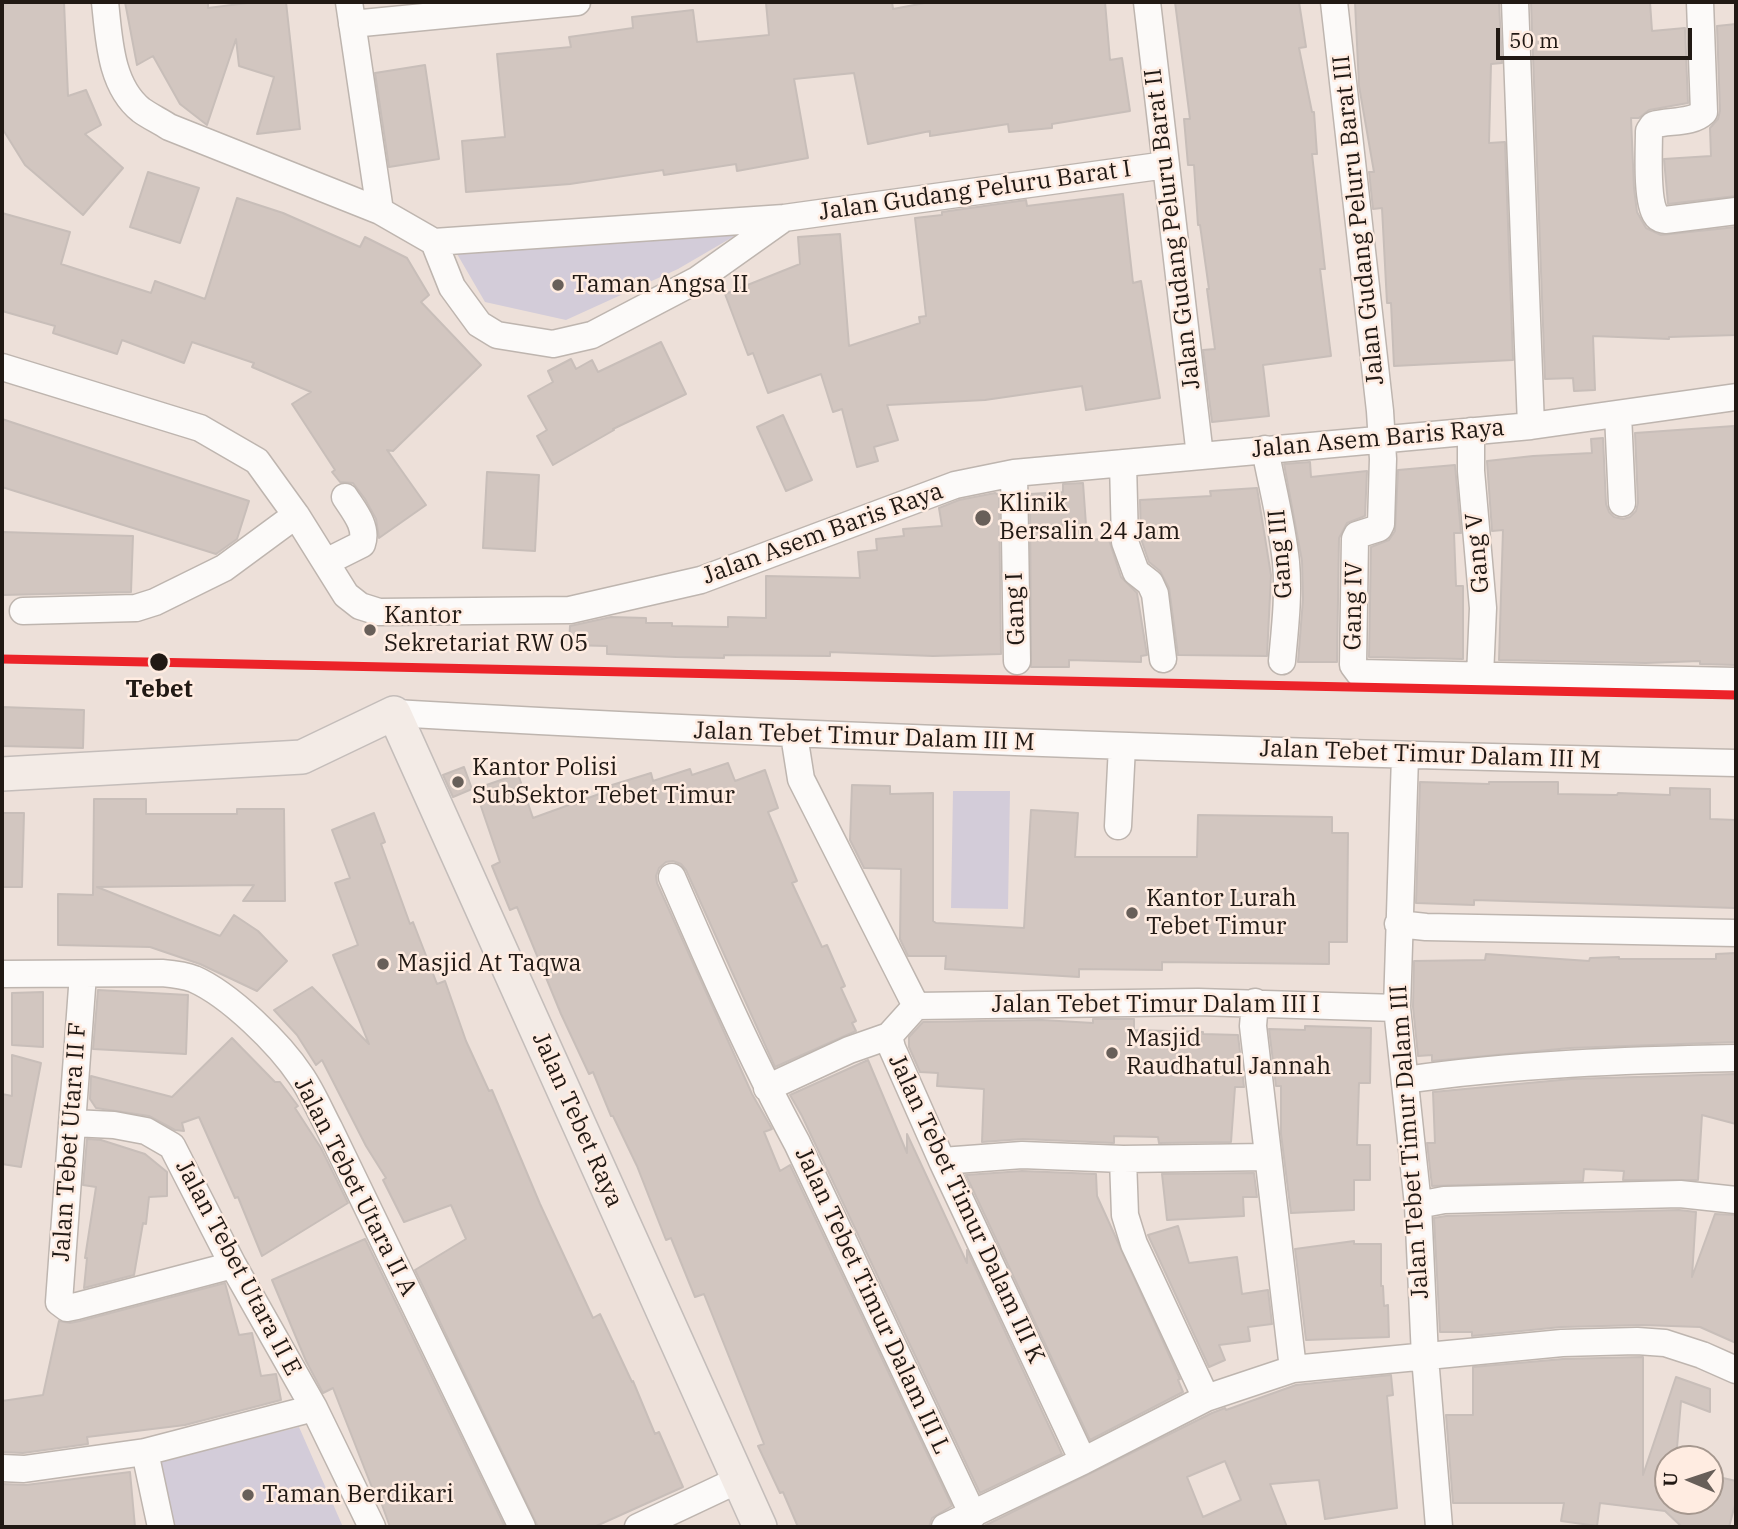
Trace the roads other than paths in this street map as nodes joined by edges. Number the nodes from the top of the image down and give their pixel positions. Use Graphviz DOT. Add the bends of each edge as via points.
graph roads {
  1 [pos="105,2"];
  2 [pos="577,2"];
  3 [pos="1147,2"];
  4 [pos="1334,2"];
  5 [pos="1515,2"];
  6 [pos="1700,2"];
  7 [pos="350,13"];
  8 [pos="1166,165"];
  9 [pos="380,211"];
  10 [pos="1736,211"];
  11 [pos="784,218"];
  12 [pos="434,242"];
  13 [pos="2,367"];
  14 [pos="1736,397"];
  15 [pos="1618,414"];
  16 [pos="1531,426"];
  17 [pos="1471,431"];
  18 [pos="1382,438"];
  19 [pos="1265,449"];
  20 [pos="1200,456"];
  21 [pos="1123,463"];
  22 [pos="1014,473"];
  23 [pos="345,497"];
  24 [pos="1622,503"];
  25 [pos="296,515"];
  26 [pos="326,562"];
  27 [pos="23,611"];
  28 [pos="1163,659"];
  29 [pos="1017,661"];
  30 [pos="1282,661"];
  31 [pos="1480,676"];
  32 [pos="1736,681"];
  33 [pos="394,713"];
  34 [pos="794,735"];
  35 [pos="1122,746"];
  36 [pos="1405,756"];
  37 [pos="1736,762"];
  38 [pos="2,774"];
  39 [pos="1118,826"];
  40 [pos="672,877"];
  41 [pos="1398,924"];
  42 [pos="1736,933"];
  43 [pos="2,974"];
  44 [pos="83,974"];
  45 [pos="1255,1002"];
  46 [pos="916,1006"];
  47 [pos="1397,1008"];
  48 [pos="888,1036"];
  49 [pos="1736,1058"];
  50 [pos="1405,1080"];
  51 [pos="767,1088"];
  52 [pos="72,1123"];
  53 [pos="1267,1157"];
  54 [pos="1123,1159"];
  55 [pos="942,1161"];
  56 [pos="1736,1200"];
  57 [pos="1418,1205"];
  58 [pos="233,1265"];
  59 [pos="1425,1357"];
  60 [pos="1736,1368"];
  61 [pos="1293,1369"];
  62 [pos="1206,1398"];
  63 [pos="314,1408"];
  64 [pos="145,1452"];
  65 [pos="1083,1461"];
  66 [pos="2,1468"];
  67 [pos="738,1480"];
  68 [pos="973,1515"];
  69 [pos="161,1527"];
  70 [pos="372,1527"];
  71 [pos="522,1527"];
  72 [pos="638,1527"];
  73 [pos="760,1527"];
  74 [pos="945,1527"];
  75 [pos="1439,1527"];
  1 -- 9 [label="street" via="112,57 122,87 139,109 169,127"];
  2 -- 7 [label="street"];
  3 -- 8 [label="street, Jalan Gudang Peluru Barat II"];
  4 -- 18 [label="street, Jalan Gudang Peluru Barat III"];
  5 -- 16 [label="street"];
  6 -- 10 [label="street" via="1704,112 1691,119 1653,125 1649,131 1649,185 1657,218"];
  7 -- 9 [label="street"];
  8 -- 11 [label="street, Jalan Gudang Peluru Barat I"];
  8 -- 20 [label="street, Jalan Gudang Peluru Barat II"];
  9 -- 12 [label="street"];
  11 -- 12 [label="street, Jalan Gudang Peluru Barat I"];
  11 -- 12 [label="street, Jalan Gudang Peluru Barat I" via="697,280 592,335 553,344 497,335 479,324 452,287"];
  13 -- 25 [label="street, Jalan Asem Baris Raya" via="200,428 257,461"];
  14 -- 15 [label="street, Jalan Asem Baris Raya"];
  15 -- 16 [label="street, Jalan Asem Baris Raya"];
  15 -- 24 [label="street"];
  16 -- 17 [label="street, Jalan Asem Baris Raya"];
  17 -- 18 [label="street, Jalan Asem Baris Raya"];
  17 -- 31 [label="street, Gang V" via="1483,608"];
  18 -- 19 [label="street, Jalan Asem Baris Raya"];
  18 -- 31 [label="street, Gang IV" via="1381,524 1355,540 1353,665 1359,673"];
  19 -- 20 [label="street, Jalan Asem Baris Raya"];
  19 -- 30 [label="street, Gang III" via="1286,562"];
  20 -- 21 [label="street, Jalan Asem Baris Raya"];
  21 -- 22 [label="street, Jalan Asem Baris Raya"];
  21 -- 28 [label="street" via="1125,542 1136,572 1155,594"];
  22 -- 26 [label="street, Jalan Asem Baris Raya" via="955,485 702,580 570,610 379,612 360,606 346,594"];
  22 -- 29 [label="street, Gang I"];
  23 -- 26 [label="street" via="363,529 364,540"];
  25 -- 26 [label="street, Jalan Asem Baris Raya"];
  25 -- 27 [label="street" via="224,568 155,602 136,608"];
  31 -- 32 [label="street"];
  33 -- 34 [label="street, Jalan Tebet Timur Dalam III M"];
  33 -- 38 [label="main road, Jalan Tebet Timur Dalam III M" via="302,757"];
  33 -- 67 [label="main road, Jalan Tebet Raya"];
  34 -- 35 [label="street, Jalan Tebet Timur Dalam III M"];
  34 -- 46 [label="street" via="801,779"];
  35 -- 36 [label="street, Jalan Tebet Timur Dalam III M"];
  35 -- 39 [label="street"];
  36 -- 37 [label="street, Jalan Tebet Timur Dalam III M"];
  36 -- 41 [label="street, Jalan Tebet Timur Dalam III"];
  40 -- 51 [label="street, Jalan Tebet Timur Dalam III L"];
  41 -- 42 [label="street"];
  41 -- 47 [label="street, Jalan Tebet Timur Dalam III"];
  43 -- 44 [label="street, Jalan Tebet Utara II A"];
  44 -- 52 [label="street, Jalan Tebet Utara II F"];
  44 -- 71 [label="street, Jalan Tebet Utara II A" via="162,973 194,979 274,1040 302,1077 329,1128"];
  45 -- 46 [label="street, Jalan Tebet Timur Dalam III I"];
  45 -- 47 [label="street, Jalan Tebet Timur Dalam III I"];
  45 -- 53 [label="street" via="1253,1026"];
  46 -- 48 [label="street, Jalan Tebet Timur Dalam III K"];
  47 -- 50 [label="street, Jalan Tebet Timur Dalam III"];
  48 -- 51 [label="street"];
  48 -- 55 [label="street, Jalan Tebet Timur Dalam III K"];
  49 -- 50 [label="street" via="1621,1060"];
  50 -- 57 [label="street, Jalan Tebet Timur Dalam III"];
  51 -- 68 [label="street, Jalan Tebet Timur Dalam III L"];
  52 -- 58 [label="street, Jalan Tebet Utara II E" via="146,1131 173,1146"];
  52 -- 58 [label="street, Jalan Tebet Utara II F" via="58,1299 64,1307"];
  53 -- 54 [label="street"];
  53 -- 61 [label="street"];
  54 -- 55 [label="street" via="1022,1155"];
  54 -- 62 [label="street" via="1125,1215 1134,1244"];
  55 -- 65 [label="street, Jalan Tebet Timur Dalam III K"];
  56 -- 57 [label="street" via="1667,1195 1444,1200"];
  57 -- 59 [label="street, Jalan Tebet Timur Dalam III"];
  58 -- 63 [label="street, Jalan Tebet Utara II E"];
  59 -- 60 [label="street" via="1562,1343 1637,1341 1665,1343"];
  59 -- 61 [label="street"];
  59 -- 75 [label="street, Jalan Tebet Timur Dalam III"];
  61 -- 62 [label="street"];
  62 -- 65 [label="street"];
  63 -- 64 [label="street"];
  63 -- 70 [label="street, Jalan Tebet Utara II E"];
  64 -- 66 [label="street"];
  64 -- 69 [label="street"];
  65 -- 68 [label="street"];
  67 -- 72 [label="street"];
  67 -- 73 [label="main road, Jalan Tebet Raya"];
  68 -- 74 [label="street"];
}
